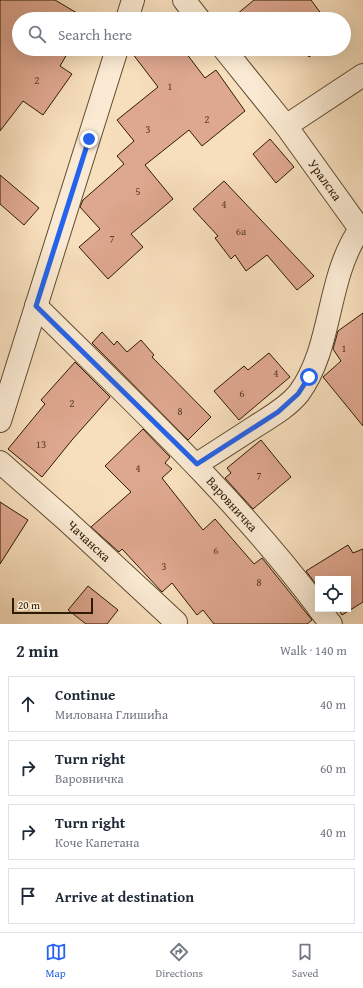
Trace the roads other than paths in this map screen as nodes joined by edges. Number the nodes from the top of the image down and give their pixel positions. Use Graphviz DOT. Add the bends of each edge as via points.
graph roads {
  1 [pos="133,0"];
  2 [pos="184,0"];
  3 [pos="129,12"];
  4 [pos="193,12"];
  5 [pos="115,56"];
  6 [pos="230,56"];
  7 [pos="363,76"];
  8 [pos="286,126"];
  9 [pos="361,231"];
  10 [pos="36,306"];
  11 [pos="0,421"];
  12 [pos="0,462"];
  13 [pos="197,464"];
  14 [pos="315,603"];
  15 [pos="322,612"];
  16 [pos="176,622"];
  17 [pos="331,624"];
  1 -- 3 [label="street"];
  2 -- 4 [label="street"];
  5 -- 10 [label="street"];
  6 -- 8 [label="street, Уралска"];
  7 -- 8 [label="street"];
  8 -- 9 [label="street, Уралска"];
  9 -- 13 [label="street" via="348,245 309,377 298,394 278,412"];
  10 -- 11 [label="street"];
  10 -- 13 [label="street, Варовничка"];
  12 -- 16 [label="street, Чачанска"];
  13 -- 14 [label="street, Варовничка" via="282,559"];
  15 -- 17 [label="street, Варовничка"];
}
